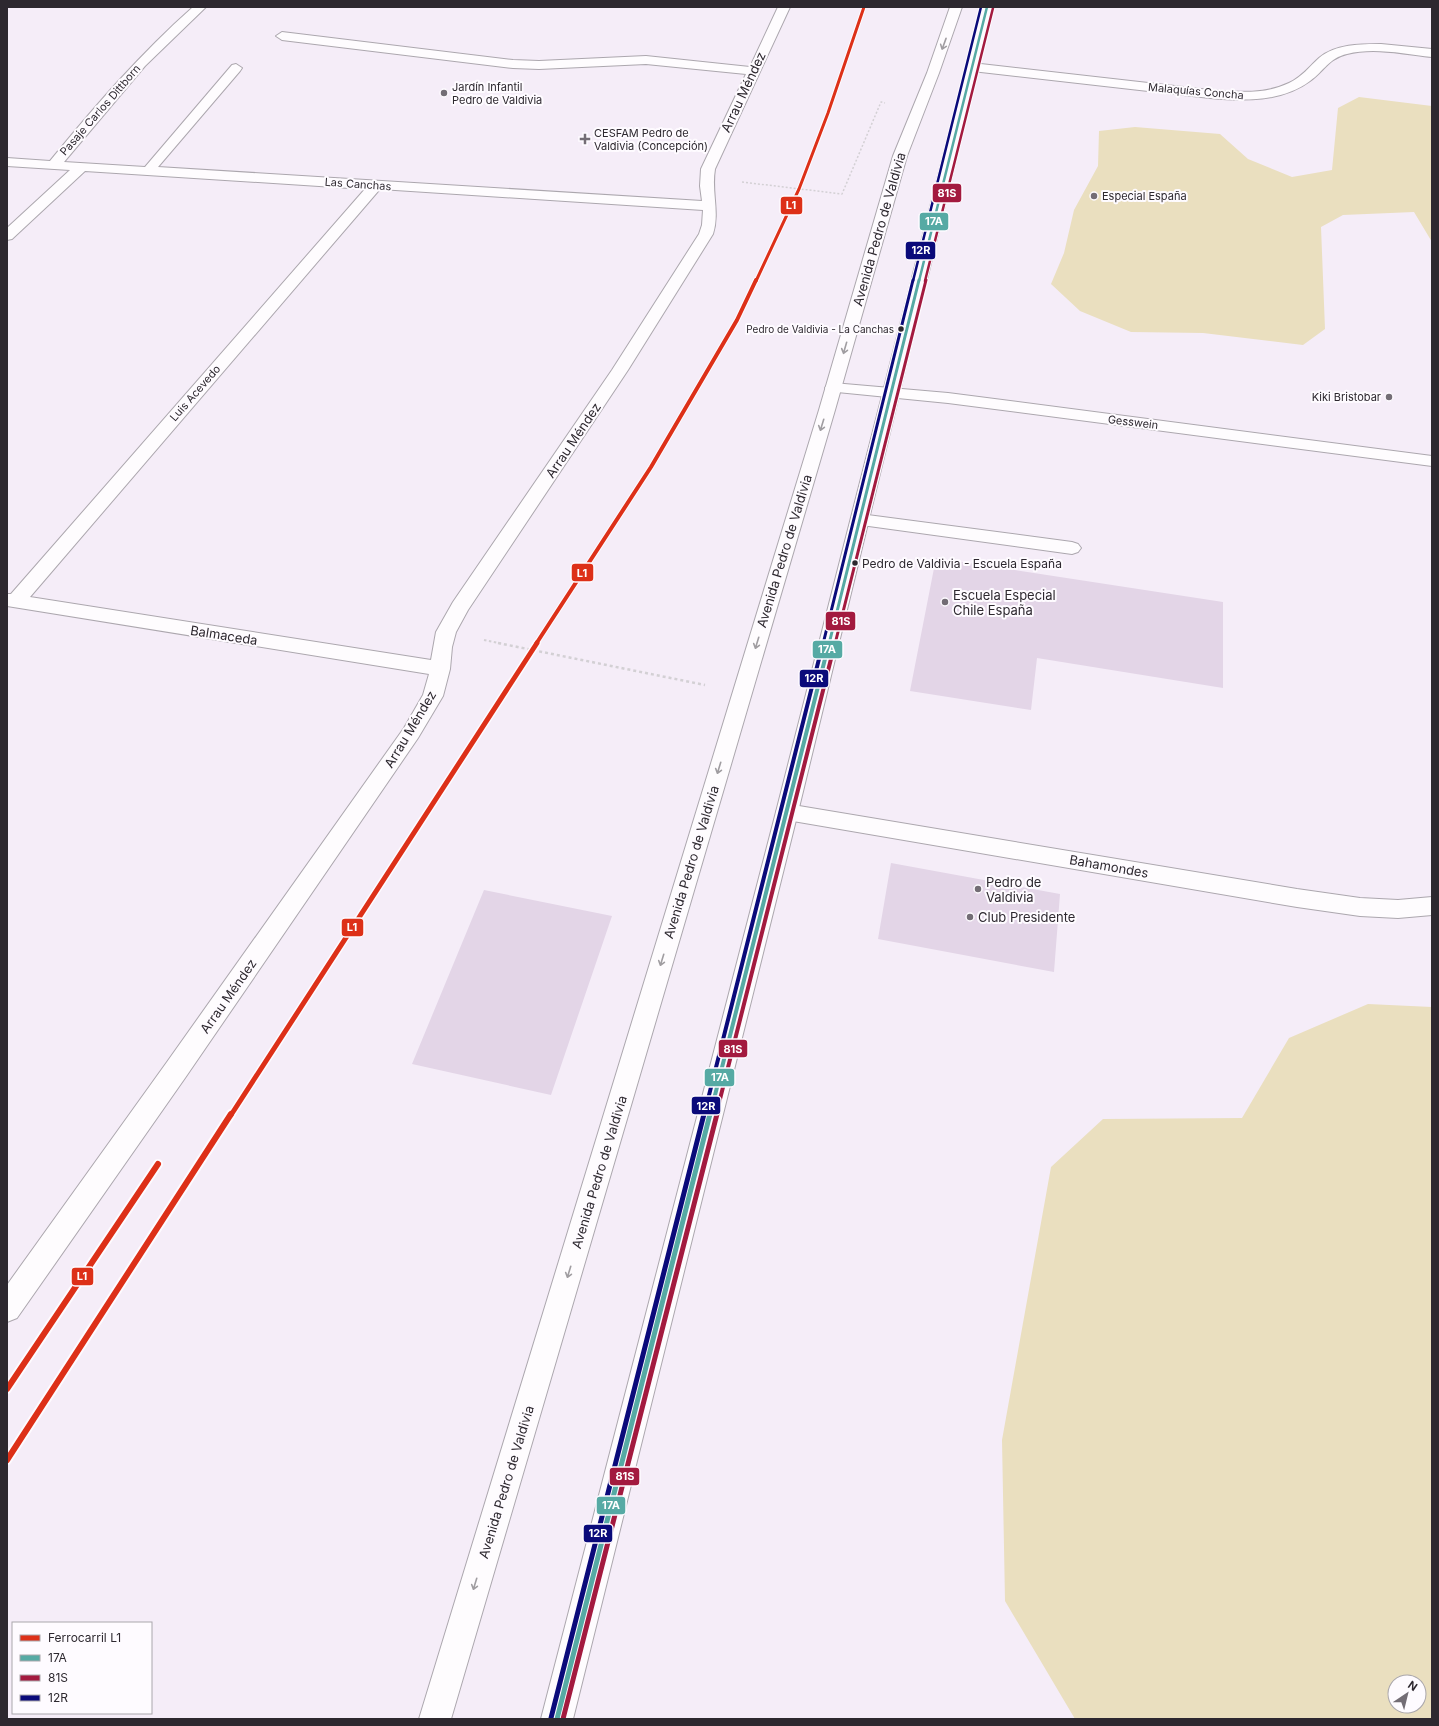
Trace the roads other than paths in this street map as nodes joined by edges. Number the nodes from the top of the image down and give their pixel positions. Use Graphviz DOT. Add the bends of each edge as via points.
graph roads {
  1 [pos="200,7"];
  2 [pos="784,7"];
  3 [pos="956,7"];
  4 [pos="986,7"];
  5 [pos="282,36"];
  6 [pos="1432,53"];
  7 [pos="972,66"];
  8 [pos="236,68"];
  9 [pos="754,71"];
  10 [pos="7,162"];
  11 [pos="54,165"];
  12 [pos="82,166"];
  13 [pos="149,170"];
  14 [pos="376,185"];
  15 [pos="710,206"];
  16 [pos="7,236"];
  17 [pos="833,388"];
  18 [pos="891,394"];
  19 [pos="1432,461"];
  20 [pos="860,520"];
  21 [pos="1072,548"];
  22 [pos="11,601"];
  23 [pos="440,669"];
  24 [pos="787,812"];
  25 [pos="1432,906"];
  26 [pos="7,1308"];
  27 [pos="435,1719"];
  28 [pos="557,1719"];
  1 -- 11 [label="street, Pasaje Carlos Dittborn" via="128,76"];
  2 -- 9 [label="street, Arrau Méndez"];
  3 -- 17 [label="street, Avenida Pedro de Valdivia, one-way" via="900,156"];
  4 -- 7 [label="street"];
  5 -- 9 [label="street" via="519,64 634,60"];
  6 -- 7 [label="street, Malaquías Concha" via="1375,48 1345,51 1323,60 1298,85 1268,94 1250,96 1210,94"];
  7 -- 18 [label="street"];
  8 -- 13 [label="street"];
  9 -- 15 [label="street, Arrau Méndez" via="711,160 706,181"];
  10 -- 11 [label="street, Las Canchas"];
  11 -- 12 [label="street, Las Canchas"];
  12 -- 13 [label="street, Las Canchas"];
  12 -- 16 [label="street, Pasaje Carlos Dittborn"];
  13 -- 14 [label="street, Las Canchas"];
  14 -- 15 [label="street, Las Canchas"];
  14 -- 22 [label="street, Luis Acevedo"];
  15 -- 23 [label="street, Arrau Méndez" via="711,219 706,234 620,370 460,607 446,632"];
  17 -- 18 [label="street, Gesswein"];
  17 -- 27 [label="street, Avenida Pedro de Valdivia, one-way"];
  18 -- 19 [label="street, Gesswein" via="948,398"];
  18 -- 20 [label="street"];
  20 -- 21 [label="street"];
  20 -- 24 [label="street"];
  22 -- 23 [label="street, Balmaceda"];
  23 -- 26 [label="street, Arrau Méndez" via="433,696 411,733"];
  24 -- 25 [label="street, Bahamondes" via="1297,898 1398,910"];
  24 -- 28 [label="street"];
}
